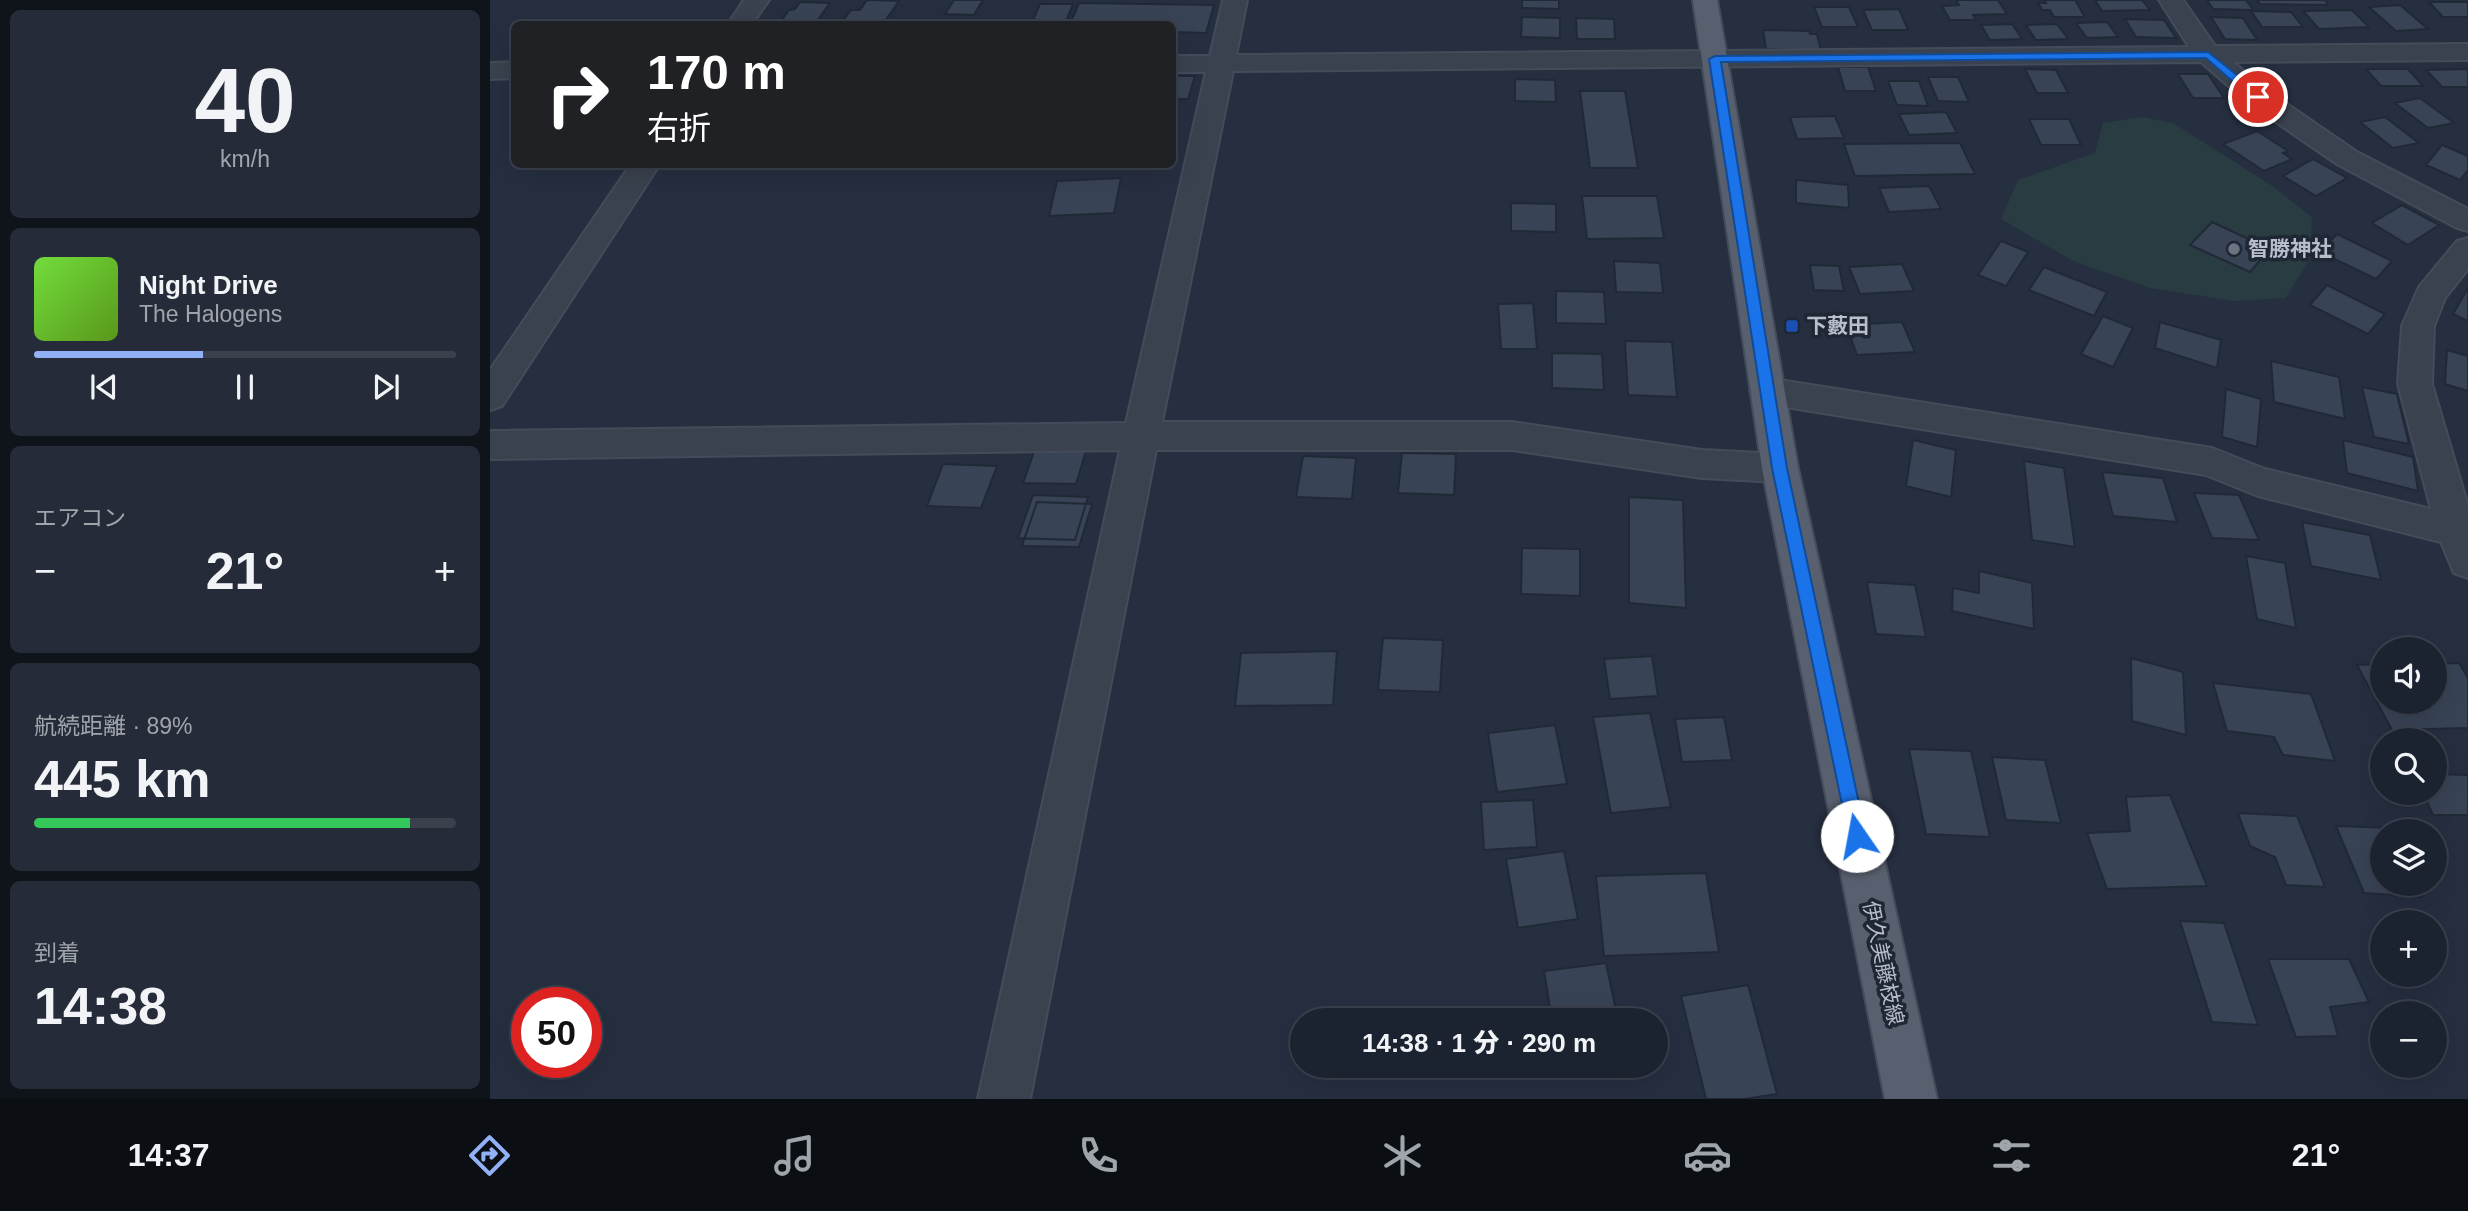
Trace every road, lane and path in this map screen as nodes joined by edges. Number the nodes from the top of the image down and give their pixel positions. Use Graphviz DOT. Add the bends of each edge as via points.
graph roads {
  1 [pos="757,0"];
  2 [pos="1235,0"];
  3 [pos="1705,0"];
  4 [pos="2171,0"];
  5 [pos="742,21"];
  6 [pos="2468,52"];
  7 [pos="2208,55"];
  8 [pos="1715,59"];
  9 [pos="1222,63"];
  10 [pos="1176,64"];
  11 [pos="511,70"];
  12 [pos="490,71"];
  13 [pos="643,168"];
  14 [pos="2468,221"];
  15 [pos="2468,248"];
  16 [pos="1767,391"];
  17 [pos="490,397"];
  18 [pos="1141,436"];
  19 [pos="490,445"];
  20 [pos="1780,468"];
  21 [pos="2462,546"];
  22 [pos="1004,1099"];
  23 [pos="1912,1099"];
  1 -- 5 [label="street"];
  2 -- 9 [label="street"];
  3 -- 8 [label="main road, 伊久美藤枝線"];
  4 -- 7 [label="street"];
  6 -- 7 [label="street"];
  7 -- 8 [label="street"];
  7 -- 14 [label="street" via="2258,97 2347,158"];
  8 -- 9 [label="street"];
  8 -- 16 [label="main road, 伊久美藤枝線"];
  9 -- 10 [label="street"];
  9 -- 18 [label="street"];
  11 -- 12 [label="street"];
  13 -- 17 [label="street"];
  15 -- 21 [label="street" via="2430,295 2418,326 2415,384"];
  16 -- 20 [label="main road, 伊久美藤枝線"];
  16 -- 21 [label="street" via="2213,462 2258,482"];
  18 -- 19 [label="street"];
  18 -- 20 [label="street" via="1512,436 1702,464"];
  18 -- 22 [label="street"];
  20 -- 23 [label="main road, 伊久美藤枝線"];
}
